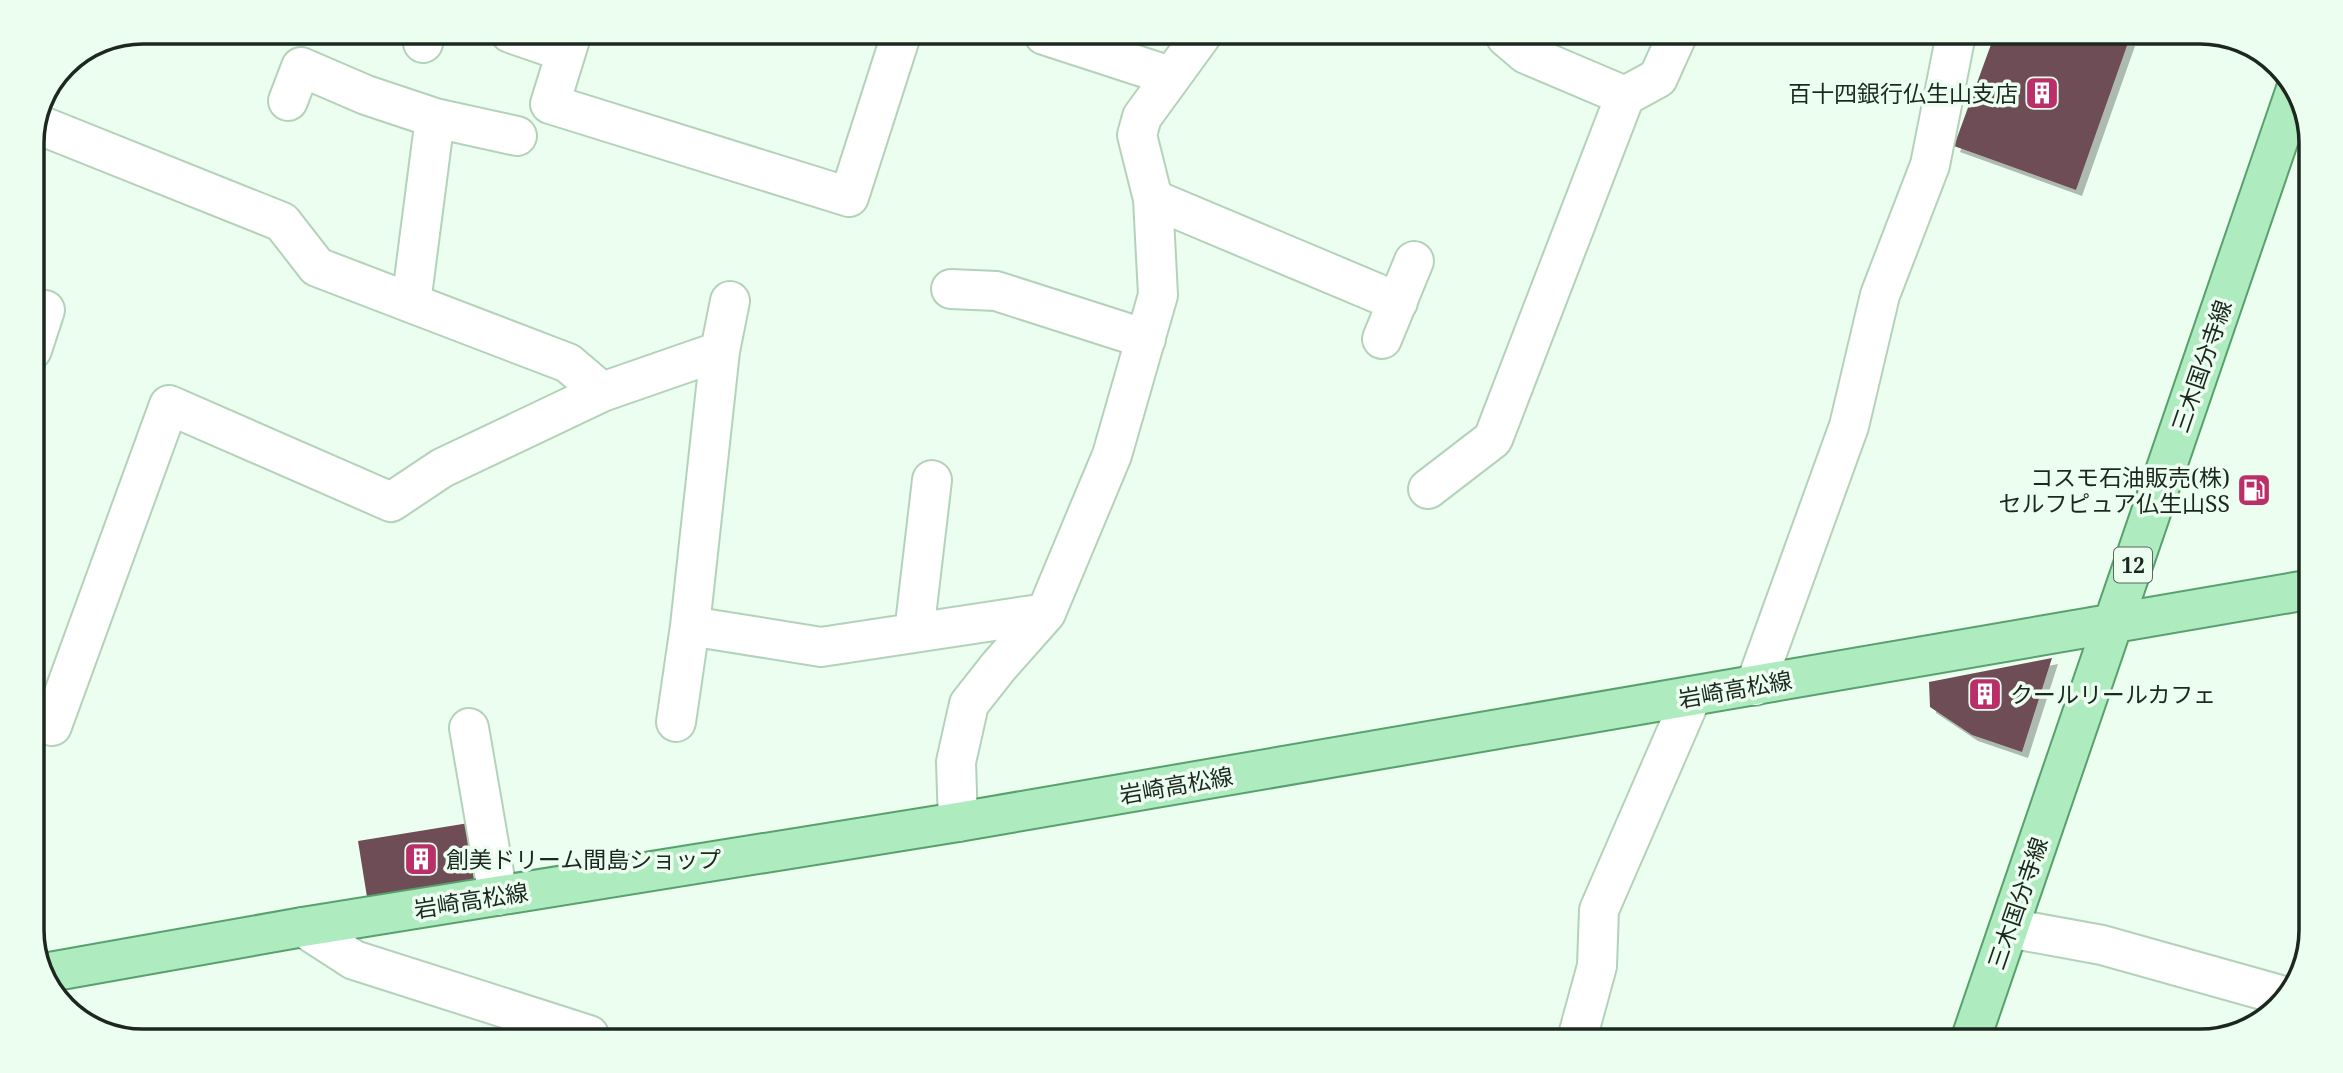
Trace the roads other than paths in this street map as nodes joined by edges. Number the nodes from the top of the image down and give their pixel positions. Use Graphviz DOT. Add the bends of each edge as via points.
graph roads {
  1 [pos="568,44"];
  2 [pos="898,44"];
  3 [pos="1072,44"];
  4 [pos="1194,44"];
  5 [pos="1514,44"];
  6 [pos="1673,44"];
  7 [pos="1954,44"];
  8 [pos="1170,76"];
  9 [pos="1625,96"];
  10 [pos="288,101"];
  11 [pos="2291,104"];
  12 [pos="435,118"];
  13 [pos="45,127"];
  14 [pos="517,136"];
  15 [pos="1153,199"];
  16 [pos="1414,261"];
  17 [pos="951,289"];
  18 [pos="730,301"];
  19 [pos="1398,302"];
  20 [pos="411,303"];
  21 [pos="45,310"];
  22 [pos="44,313"];
  23 [pos="1146,339"];
  24 [pos="1382,339"];
  25 [pos="720,351"];
  26 [pos="602,392"];
  27 [pos="932,480"];
  28 [pos="1428,489"];
  29 [pos="2299,591"];
  30 [pos="1046,613"];
  31 [pos="2112,624"];
  32 [pos="691,626"];
  33 [pos="915,633"];
  34 [pos="1755,686"];
  35 [pos="1692,696"];
  36 [pos="676,722"];
  37 [pos="44,724"];
  38 [pos="469,728"];
  39 [pos="958,822"];
  40 [pos="498,896"];
  41 [pos="303,927"];
  42 [pos="2009,928"];
  43 [pos="53,972"];
  44 [pos="2276,994"];
  45 [pos="570,1029"];
  46 [pos="1580,1029"];
  47 [pos="1974,1029"];
  1 -- 2 [label="street" via="550,104 849,197"];
  3 -- 8 [label="street"];
  4 -- 8 [label="street"];
  5 -- 9 [label="street" via="1526,54"];
  6 -- 9 [label="street" via="1658,78"];
  7 -- 34 [label="street" via="1930,165 1880,295 1849,426"];
  8 -- 15 [label="street" via="1142,117 1138,135"];
  9 -- 28 [label="street" via="1493,439"];
  10 -- 12 [label="street" via="301,67"];
  11 -- 31 [label="main road, 三木国分寺線 / 12"];
  12 -- 14 [label="street"];
  12 -- 20 [label="street"];
  13 -- 20 [label="street" via="282,222 317,267"];
  15 -- 19 [label="street"];
  15 -- 23 [label="street" via="1158,295"];
  16 -- 19 [label="street"];
  17 -- 23 [label="street" via="996,290"];
  18 -- 25 [label="street"];
  19 -- 24 [label="street"];
  20 -- 26 [label="street" via="568,363"];
  21 -- 22 [label="street"];
  23 -- 30 [label="street" via="1112,455"];
  25 -- 26 [label="street"];
  25 -- 32 [label="street"];
  26 -- 37 [label="street" via="442,468 391,502 169,405 52,726"];
  27 -- 33 [label="street"];
  29 -- 31 [label="main road, 岩崎高松線"];
  30 -- 33 [label="street"];
  30 -- 39 [label="street" via="969,705 956,762"];
  31 -- 34 [label="main road, 岩崎高松線"];
  31 -- 42 [label="main road, 三木国分寺線 / 12"];
  32 -- 33 [label="street" via="821,647"];
  32 -- 36 [label="street"];
  34 -- 35 [label="main road, 岩崎高松線"];
  35 -- 39 [label="main road, 岩崎高松線"];
  35 -- 46 [label="street" via="1599,910 1597,966"];
  38 -- 40 [label="street"];
  39 -- 40 [label="main road, 岩崎高松線"];
  40 -- 41 [label="main road, 岩崎高松線"];
  41 -- 43 [label="main road, 岩崎高松線"];
  41 -- 45 [label="street" via="354,960"];
  42 -- 44 [label="street" via="2102,945"];
  42 -- 47 [label="main road, 三木国分寺線 / 12"];
}
